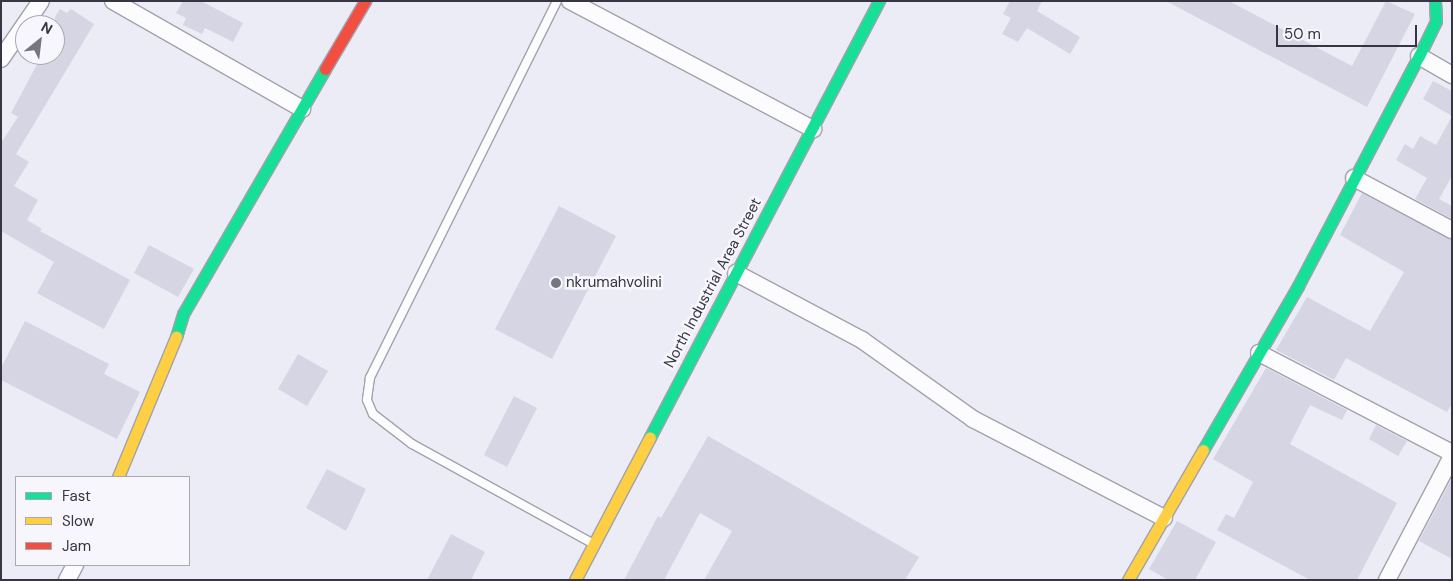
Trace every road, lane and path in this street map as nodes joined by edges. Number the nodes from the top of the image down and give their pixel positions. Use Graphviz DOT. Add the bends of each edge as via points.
graph roads {
  1 [pos="41,1"];
  2 [pos="113,1"];
  3 [pos="365,1"];
  4 [pos="557,1"];
  5 [pos="570,1"];
  6 [pos="880,1"];
  7 [pos="1435,1"];
  8 [pos="1419,56"];
  9 [pos="1,59"];
  10 [pos="1452,75"];
  11 [pos="302,109"];
  12 [pos="813,129"];
  13 [pos="1354,178"];
  14 [pos="1452,230"];
  15 [pos="736,272"];
  16 [pos="1259,353"];
  17 [pos="1452,454"];
  18 [pos="118,476"];
  19 [pos="1164,518"];
  20 [pos="594,544"];
  21 [pos="74,566"];
  22 [pos="67,580"];
  23 [pos="575,580"];
  24 [pos="1128,580"];
  25 [pos="1387,580"];
  1 -- 9 [label="street"];
  2 -- 11 [label="street"];
  3 -- 11 [label="street"];
  4 -- 20 [label="lane" via="370,378 366,400 373,414 412,444"];
  5 -- 12 [label="street"];
  6 -- 12 [label="street, North Industrial Area Street"];
  7 -- 8 [label="street" via="1436,21"];
  8 -- 10 [label="street"];
  8 -- 13 [label="street"];
  11 -- 18 [label="street" via="183,314 172,352"];
  12 -- 15 [label="street, North Industrial Area Street"];
  13 -- 14 [label="street"];
  13 -- 16 [label="street"];
  15 -- 19 [label="street" via="862,340 973,419"];
  15 -- 20 [label="street, North Industrial Area Street"];
  16 -- 17 [label="street"];
  16 -- 19 [label="street"];
  17 -- 25 [label="street"];
  19 -- 24 [label="street"];
  20 -- 23 [label="street, North Industrial Area Street"];
  21 -- 22 [label="street"];
}
